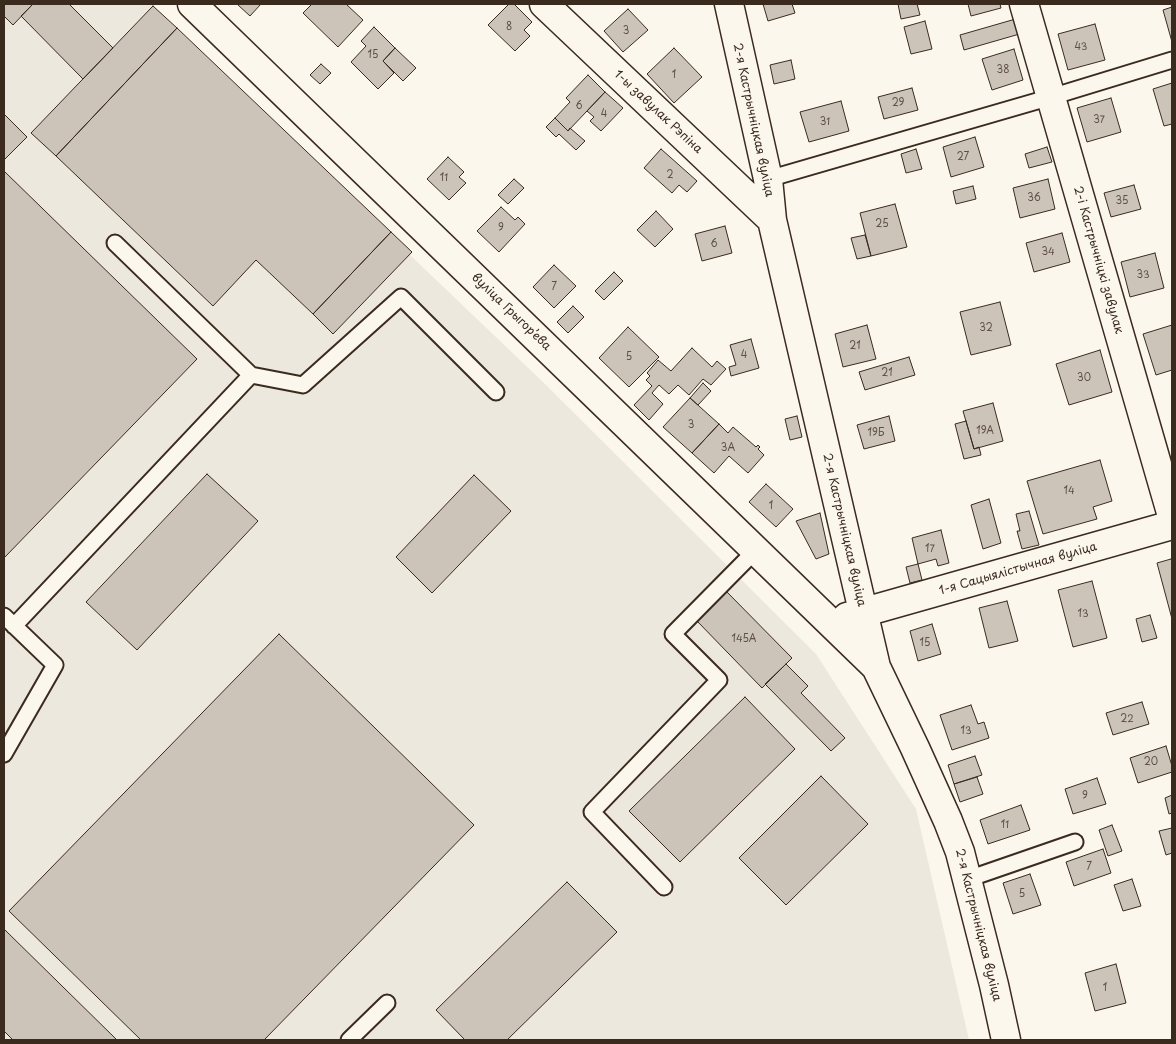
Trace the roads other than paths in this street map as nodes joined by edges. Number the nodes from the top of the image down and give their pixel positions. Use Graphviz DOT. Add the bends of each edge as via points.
graph roads {
  1 [pos="192,4"];
  2 [pos="544,4"];
  3 [pos="729,4"];
  4 [pos="1024,4"];
  5 [pos="1172,60"];
  6 [pos="1051,98"];
  7 [pos="768,178"];
  8 [pos="772,220"];
  9 [pos="115,243"];
  10 [pos="251,375"];
  11 [pos="496,392"];
  12 [pos="1172,516"];
  13 [pos="1172,525"];
  14 [pos="756,550"];
  15 [pos="863,613"];
  16 [pos="9,621"];
  17 [pos="830,621"];
  18 [pos="876,667"];
  19 [pos="4,754"];
  20 [pos="1075,842"];
  21 [pos="968,879"];
  22 [pos="664,887"];
  23 [pos="387,1002"];
  24 [pos="349,1040"];
  25 [pos="1006,1040"];
  1 -- 14 [label="street, вуліца Грыгорʼева"];
  2 -- 8 [label="street, 1-ы завулак Рэпіна"];
  3 -- 7 [label="street, 2-я Кастрычніцкая вуліца"];
  4 -- 6 [label="street, 2-і Кастрычніцкі завулак"];
  5 -- 6 [label="lane"];
  6 -- 7 [label="lane"];
  6 -- 12 [label="street, 2-і Кастрычніцкі завулак"];
  7 -- 8 [label="street, 2-я Кастрычніцкая вуліца"];
  8 -- 15 [label="street, 2-я Кастрычніцкая вуліца"];
  9 -- 10 [label="lane"];
  10 -- 11 [label="lane" via="303,384 401,297"];
  10 -- 16 [label="lane"];
  13 -- 15 [label="street, 1-я Сацыялістычная вуліца"];
  14 -- 17 [label="street, вуліца Грыгорʼева"];
  14 -- 22 [label="lane" via="673,634 719,680 592,812"];
  15 -- 17 [label="street"];
  15 -- 18 [label="street, 2-я Кастрычніцкая вуліца"];
  16 -- 19 [label="lane" via="55,664"];
  17 -- 18 [label="street, вуліца Грыгорʼева"];
  18 -- 21 [label="street, 2-я Кастрычніцкая вуліца" via="948,821"];
  20 -- 21 [label="lane"];
  21 -- 25 [label="street, 2-я Кастрычніцкая вуліца"];
  23 -- 24 [label="lane"];
}
